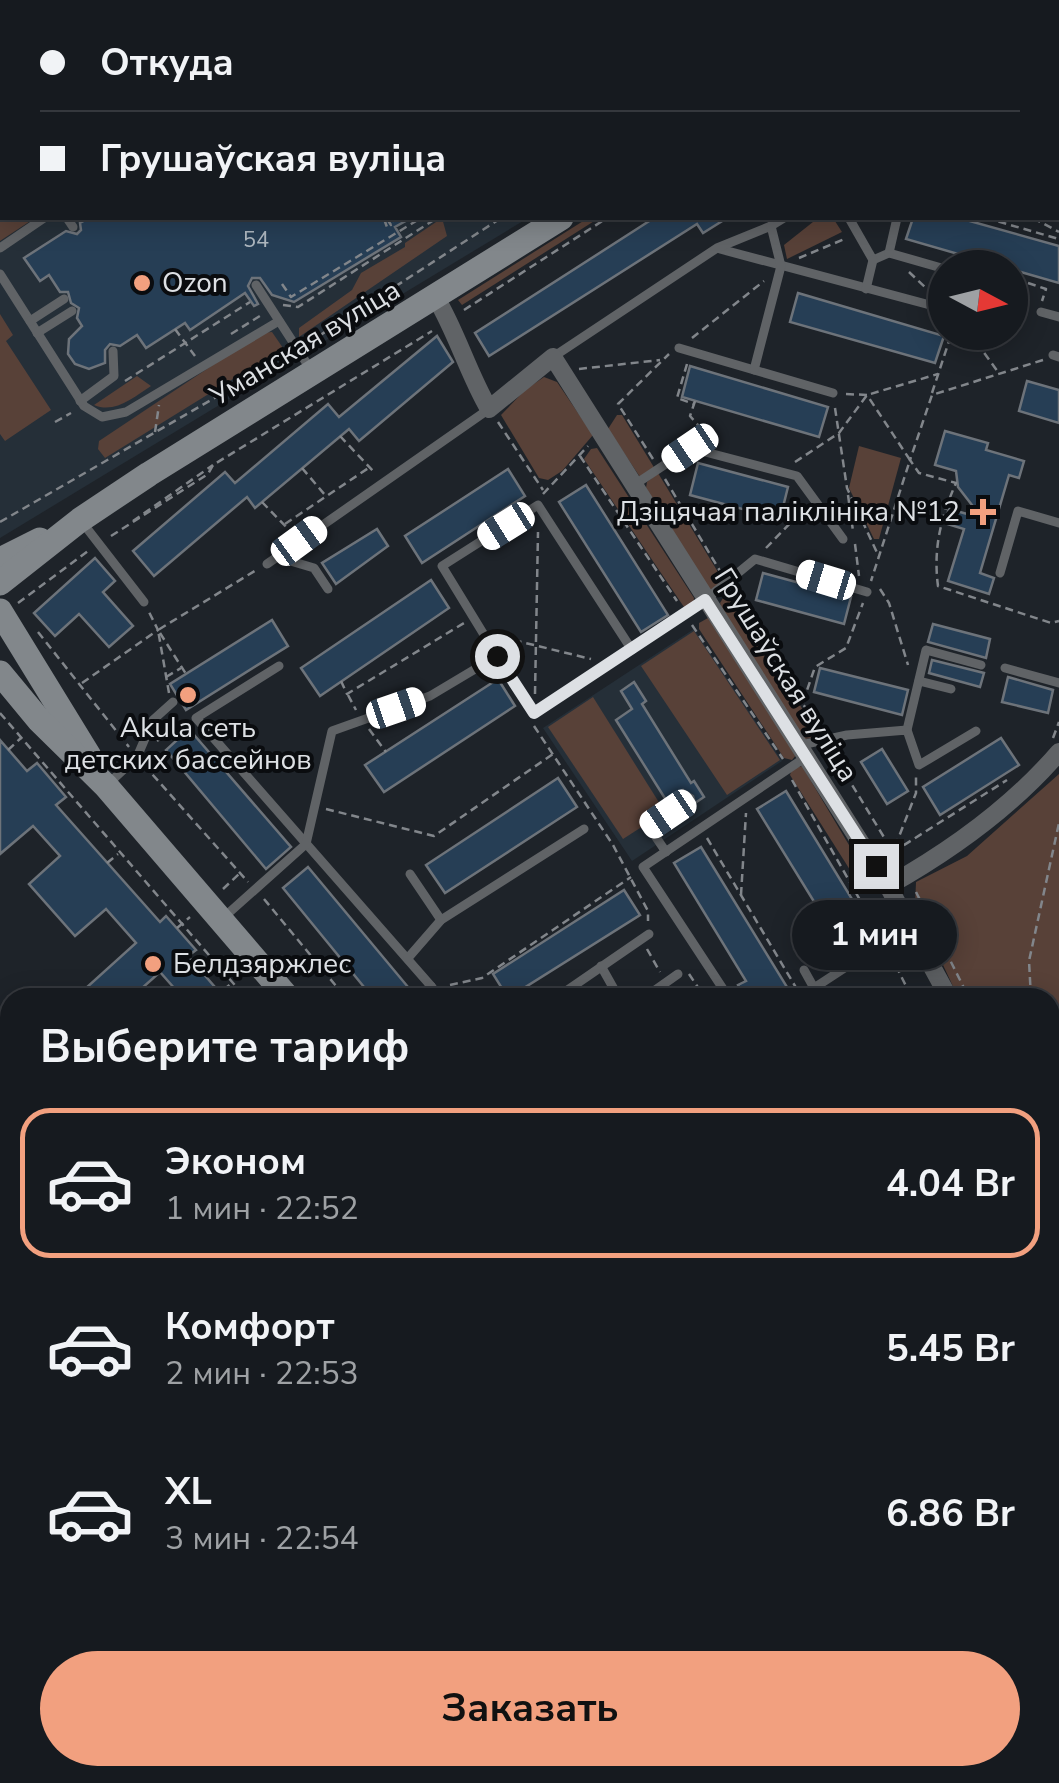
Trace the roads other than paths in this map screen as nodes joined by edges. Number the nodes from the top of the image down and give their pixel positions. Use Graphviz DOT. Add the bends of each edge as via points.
graph roads {
  1 [pos="41,220"];
  2 [pos="558,220"];
  3 [pos="781,220"];
  4 [pos="850,220"];
  5 [pos="897,220"];
  6 [pos="771,226"];
  7 [pos="0,248"];
  8 [pos="717,248"];
  9 [pos="890,254"];
  10 [pos="873,260"];
  11 [pos="928,264"];
  12 [pos="781,266"];
  13 [pos="0,274"];
  14 [pos="256,285"];
  15 [pos="866,289"];
  16 [pos="64,299"];
  17 [pos="928,304"];
  18 [pos="1041,308"];
  19 [pos="442,309"];
  20 [pos="72,311"];
  21 [pos="1059,317"];
  22 [pos="30,321"];
  23 [pos="278,322"];
  24 [pos="37,332"];
  25 [pos="679,348"];
  26 [pos="113,351"];
  27 [pos="557,364"];
  28 [pos="754,370"];
  29 [pos="312,372"];
  30 [pos="833,393"];
  31 [pos="80,401"];
  32 [pos="490,409"];
  33 [pos="634,486"];
  34 [pos="80,520"];
  35 [pos="1059,522"];
  36 [pos="843,539"];
  37 [pos="277,556"];
  38 [pos="0,560"];
  39 [pos="267,564"];
  40 [pos="1000,573"];
  41 [pos="0,583"];
  42 [pos="328,589"];
  43 [pos="864,595"];
  44 [pos="705,600"];
  45 [pos="144,602"];
  46 [pos="8,608"];
  47 [pos="632,650"];
  48 [pos="497,656"];
  49 [pos="982,665"];
  50 [pos="279,666"];
  51 [pos="1005,668"];
  52 [pos="0,673"];
  53 [pos="1059,682"];
  54 [pos="918,686"];
  55 [pos="950,689"];
  56 [pos="173,702"];
  57 [pos="907,730"];
  58 [pos="976,731"];
  59 [pos="1055,748"];
  60 [pos="802,751"];
  61 [pos="106,786"];
  62 [pos="687,801"];
  63 [pos="584,829"];
  64 [pos="306,844"];
  65 [pos="666,852"];
  66 [pos="410,874"];
  67 [pos="888,886"];
  68 [pos="221,920"];
  69 [pos="441,920"];
  70 [pos="910,925"];
  71 [pos="645,936"];
  72 [pos="408,958"];
  73 [pos="601,966"];
  74 [pos="804,970"];
  75 [pos="678,974"];
  76 [pos="279,988"];
  77 [pos="433,988"];
  78 [pos="570,988"];
  79 [pos="614,988"];
  80 [pos="658,988"];
  81 [pos="723,988"];
  82 [pos="943,988"];
  1 -- 7 [label="lane"];
  2 -- 19 [label="main road, Уманская вуліца"];
  3 -- 6 [label="lane"];
  4 -- 10 [label="lane"];
  5 -- 9 [label="lane"];
  6 -- 8 [label="lane"];
  6 -- 12 [label="lane"];
  8 -- 12 [label="lane"];
  8 -- 27 [label="lane"];
  9 -- 10 [label="lane"];
  9 -- 11 [label="lane"];
  10 -- 15 [label="lane"];
  12 -- 15 [label="lane"];
  12 -- 28 [label="lane"];
  13 -- 22 [label="lane"];
  14 -- 23 [label="lane"];
  15 -- 17 [label="lane"];
  16 -- 22 [label="lane"];
  18 -- 21 [label="lane"];
  19 -- 29 [label="main road, Уманская вуліца"];
  19 -- 32 [label="street"];
  20 -- 24 [label="lane"];
  22 -- 24 [label="lane"];
  23 -- 29 [label="lane"];
  23 -- 31 [label="lane" via="126,412 102,417"];
  24 -- 31 [label="lane"];
  25 -- 28 [label="lane"];
  26 -- 31 [label="lane" via="114,376"];
  27 -- 32 [label="street"];
  27 -- 33 [label="street, Грушаўская вуліца"];
  28 -- 30 [label="lane"];
  29 -- 34 [label="main road, Уманская вуліца"];
  32 -- 37 [label="lane"];
  33 -- 36 [label="lane" via="690,448 798,476"];
  33 -- 44 [label="street, Грушаўская вуліца"];
  34 -- 38 [label="main road, Уманская вуліца"];
  34 -- 41 [label="main road, Уманская вуліца"];
  34 -- 45 [label="lane"];
  35 -- 40 [label="lane" via="1018,511"];
  37 -- 39 [label="lane"];
  37 -- 42 [label="lane" via="314,568"];
  43 -- 44 [label="lane" via="755,559"];
  44 -- 47 [label="lane"];
  44 -- 60 [label="street, Грушаўская вуліца"];
  46 -- 61 [label="main road"];
  47 -- 48 [label="lane" via="534,713"];
  47 -- 48 [label="lane" via="538,505 442,566"];
  48 -- 64 [label="lane" via="430,696 332,730"];
  49 -- 54 [label="lane" via="926,650"];
  50 -- 64 [label="lane" via="196,718"];
  51 -- 53 [label="lane"];
  52 -- 61 [label="main road"];
  54 -- 55 [label="lane"];
  54 -- 57 [label="lane"];
  56 -- 61 [label="lane" via="153,720 136,757"];
  57 -- 58 [label="lane" via="919,765"];
  57 -- 60 [label="lane" via="825,740"];
  59 -- 67 [label="street" via="1038,776 980,828"];
  60 -- 65 [label="lane" via="786,770"];
  60 -- 67 [label="street, Грушаўская вуліца"];
  61 -- 68 [label="main road"];
  62 -- 65 [label="lane" via="649,827"];
  63 -- 69 [label="lane"];
  64 -- 68 [label="lane"];
  64 -- 72 [label="lane"];
  65 -- 81 [label="lane" via="644,867"];
  66 -- 69 [label="lane"];
  67 -- 70 [label="street, Грушаўская вуліца"];
  68 -- 76 [label="main road"];
  69 -- 72 [label="lane"];
  70 -- 74 [label="lane" via="814,988"];
  70 -- 82 [label="street, Грушаўская вуліца"];
  71 -- 73 [label="lane"];
  72 -- 77 [label="lane"];
  73 -- 78 [label="lane"];
  73 -- 79 [label="lane"];
  75 -- 80 [label="lane"];
}
